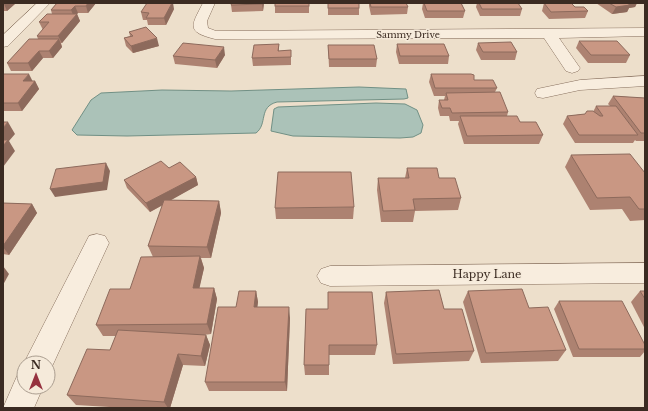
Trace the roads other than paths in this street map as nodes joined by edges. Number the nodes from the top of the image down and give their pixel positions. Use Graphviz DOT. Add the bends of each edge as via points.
graph roads {
  1 [pos="44,3"];
  2 [pos="209,3"];
  3 [pos="3,24"];
  4 [pos="24,24"];
  5 [pos="645,32"];
  6 [pos="549,34"];
  7 [pos="3,43"];
  8 [pos="572,68"];
  9 [pos="645,81"];
  10 [pos="543,93"];
  11 [pos="97,243"];
  12 [pos="645,273"];
  13 [pos="330,276"];
  14 [pos="43,355"];
  15 [pos="24,395"];
  16 [pos="18,408"];
  1 -- 4 [label="street"];
  2 -- 6 [label="street, Sammy Drive" via="200,21 201,30 215,35"];
  3 -- 4 [label="street"];
  4 -- 7 [label="street"];
  5 -- 6 [label="street, Sammy Drive"];
  6 -- 8 [label="street"];
  9 -- 10 [label="street" via="580,85"];
  11 -- 14 [label="street"];
  12 -- 13 [label="street, Happy Lane"];
  15 -- 16 [label="street"];
}
